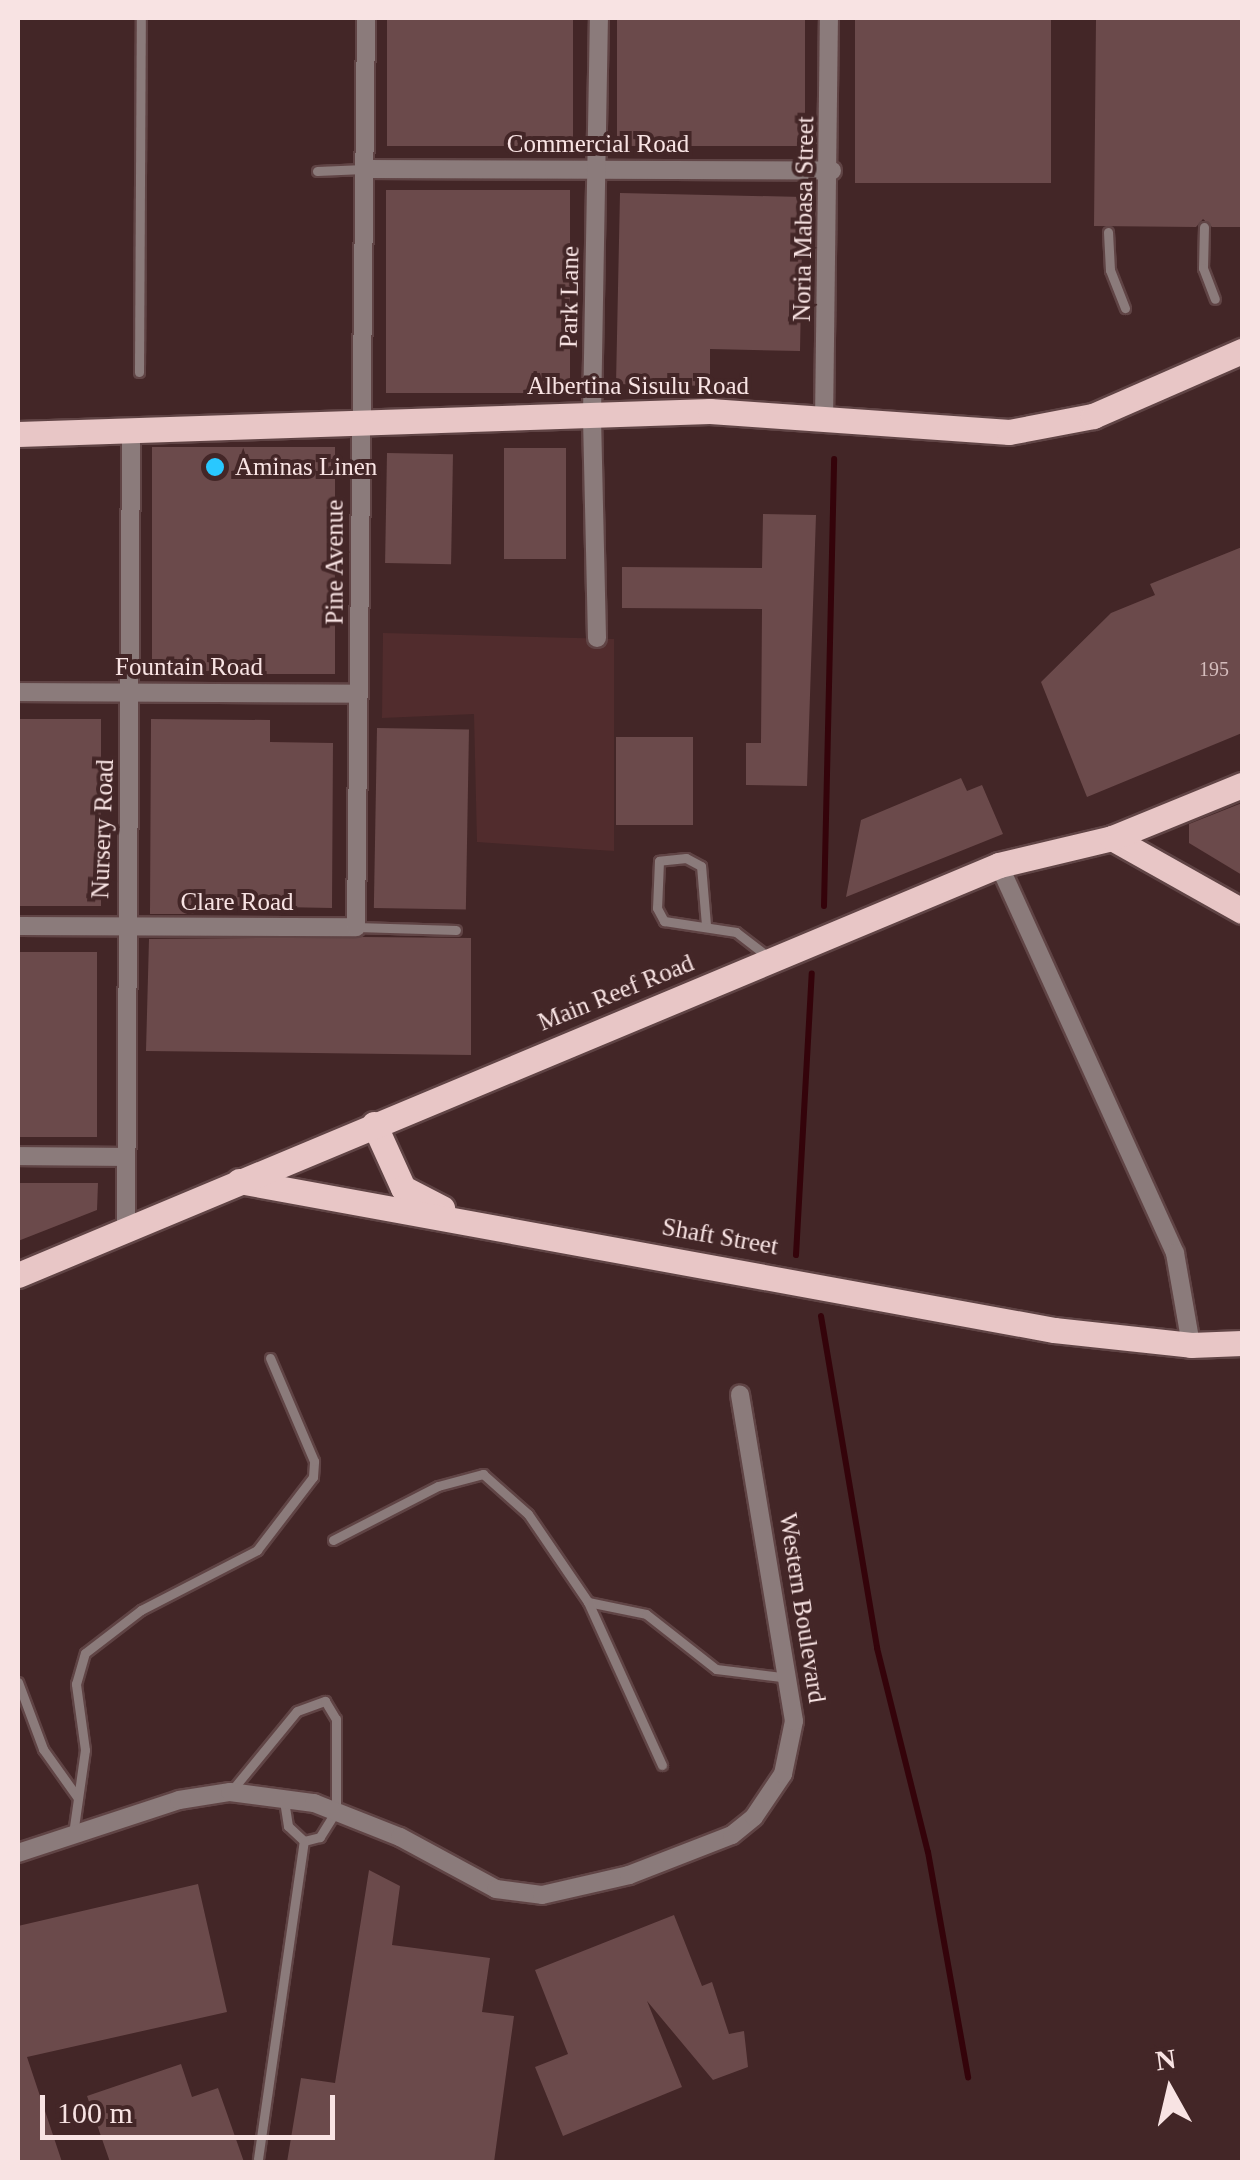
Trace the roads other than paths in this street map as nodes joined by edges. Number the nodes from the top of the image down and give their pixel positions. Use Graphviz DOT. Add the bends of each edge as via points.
graph roads {
  1 [pos="141,18"];
  2 [pos="366,18"];
  3 [pos="598,18"];
  4 [pos="829,18"];
  5 [pos="364,168"];
  6 [pos="598,169"];
  7 [pos="317,171"];
  8 [pos="832,171"];
  9 [pos="1204,227"];
  10 [pos="1108,232"];
  11 [pos="1214,299"];
  12 [pos="1125,308"];
  13 [pos="1242,351"];
  14 [pos="139,372"];
  15 [pos="592,415"];
  16 [pos="362,420"];
  17 [pos="824,422"];
  18 [pos="131,429"];
  19 [pos="18,434"];
  20 [pos="597,638"];
  21 [pos="18,692"];
  22 [pos="132,692"];
  23 [pos="360,694"];
  24 [pos="1242,785"];
  25 [pos="1112,838"];
  26 [pos="998,865"];
  27 [pos="1242,910"];
  28 [pos="706,924"];
  29 [pos="18,926"];
  30 [pos="125,927"];
  31 [pos="356,927"];
  32 [pos="456,930"];
  33 [pos="774,962"];
  34 [pos="374,1124"];
  35 [pos="18,1156"];
  36 [pos="123,1157"];
  37 [pos="238,1180"];
  38 [pos="502,1229"];
  39 [pos="126,1230"];
  40 [pos="18,1276"];
  41 [pos="1242,1343"];
  42 [pos="1191,1345"];
  43 [pos="270,1358"];
  44 [pos="740,1394"];
  45 [pos="333,1540"];
  46 [pos="588,1602"];
  47 [pos="792,1678"];
  48 [pos="18,1682"];
  49 [pos="20,1695"];
  50 [pos="662,1766"];
  51 [pos="230,1792"];
  52 [pos="284,1797"];
  53 [pos="78,1798"];
  54 [pos="336,1812"];
  55 [pos="73,1834"];
  56 [pos="304,1842"];
  57 [pos="18,1853"];
  58 [pos="258,2159"];
  1 -- 14 [label="lane"];
  2 -- 5 [label="street, Pine Avenue"];
  3 -- 6 [label="street, Park Lane"];
  4 -- 8 [label="street, Noria Mabasa Street"];
  5 -- 6 [label="street, Commercial Road"];
  5 -- 7 [label="lane"];
  5 -- 16 [label="street, Pine Avenue"];
  6 -- 8 [label="street, Commercial Road"];
  6 -- 15 [label="street, Park Lane"];
  8 -- 17 [label="street, Noria Mabasa Street"];
  9 -- 11 [label="lane" via="1203,268"];
  10 -- 12 [label="lane" via="1110,270"];
  13 -- 17 [label="main road, Albertina Sisulu Road" via="1162,391 1055,426 962,431"];
  15 -- 16 [label="main road, Albertina Sisulu Road"];
  15 -- 17 [label="main road, Albertina Sisulu Road" via="710,411"];
  15 -- 20 [label="street, Park Lane"];
  16 -- 18 [label="main road, Albertina Sisulu Road"];
  16 -- 23 [label="street, Pine Avenue"];
  18 -- 19 [label="main road, Albertina Sisulu Road"];
  18 -- 22 [label="street, Nursery Road"];
  21 -- 22 [label="street, Fountain Road"];
  22 -- 23 [label="street, Fountain Road"];
  22 -- 30 [label="street, Nursery Road"];
  23 -- 31 [label="street, Pine Avenue"];
  24 -- 25 [label="main road, Main Reef Road"];
  25 -- 26 [label="main road, Main Reef Road"];
  25 -- 27 [label="main road"];
  26 -- 33 [label="main road, Main Reef Road"];
  26 -- 42 [label="street" via="1175,1252"];
  28 -- 28 [label="lane" via="670,925 660,916 659,861 686,858 701,866"];
  28 -- 33 [label="lane" via="752,938"];
  29 -- 30 [label="street, Clare Road"];
  30 -- 31 [label="street, Clare Road"];
  30 -- 36 [label="street, Nursery Road"];
  31 -- 32 [label="lane, Clare Road"];
  33 -- 34 [label="main road, Main Reef Road"];
  34 -- 37 [label="main road, Main Reef Road"];
  34 -- 38 [label="main road" via="412,1197"];
  35 -- 36 [label="street"];
  36 -- 39 [label="street, Nursery Road"];
  37 -- 38 [label="main road, Shaft Street"];
  37 -- 39 [label="main road, Main Reef Road"];
  38 -- 42 [label="main road, Shaft Street" via="1054,1330"];
  39 -- 40 [label="main road, Main Reef Road"];
  41 -- 42 [label="main road, Shaft Street"];
  43 -- 53 [label="lane" via="314,1460 313,1478 257,1550 142,1610 85,1653 76,1684 84,1750"];
  44 -- 47 [label="street, Western Boulevard"];
  45 -- 46 [label="lane" via="438,1486 482,1474 528,1514"];
  46 -- 47 [label="lane" via="646,1614 716,1669"];
  46 -- 50 [label="lane"];
  47 -- 54 [label="street, Western Boulevard" via="791,1748 783,1774 754,1817 691,1855 630,1875 572,1891 520,1894"];
  48 -- 49 [label="lane"];
  49 -- 53 [label="lane" via="43,1749"];
  51 -- 52 [label="street, Western Boulevard"];
  51 -- 54 [label="lane" via="297,1711 325,1701 336,1719"];
  51 -- 55 [label="street, Western Boulevard" via="179,1800"];
  52 -- 54 [label="street, Western Boulevard"];
  52 -- 56 [label="lane" via="288,1826"];
  53 -- 55 [label="lane"];
  54 -- 56 [label="lane" via="320,1838"];
  55 -- 57 [label="street, Western Boulevard"];
  56 -- 58 [label="lane"];
}
